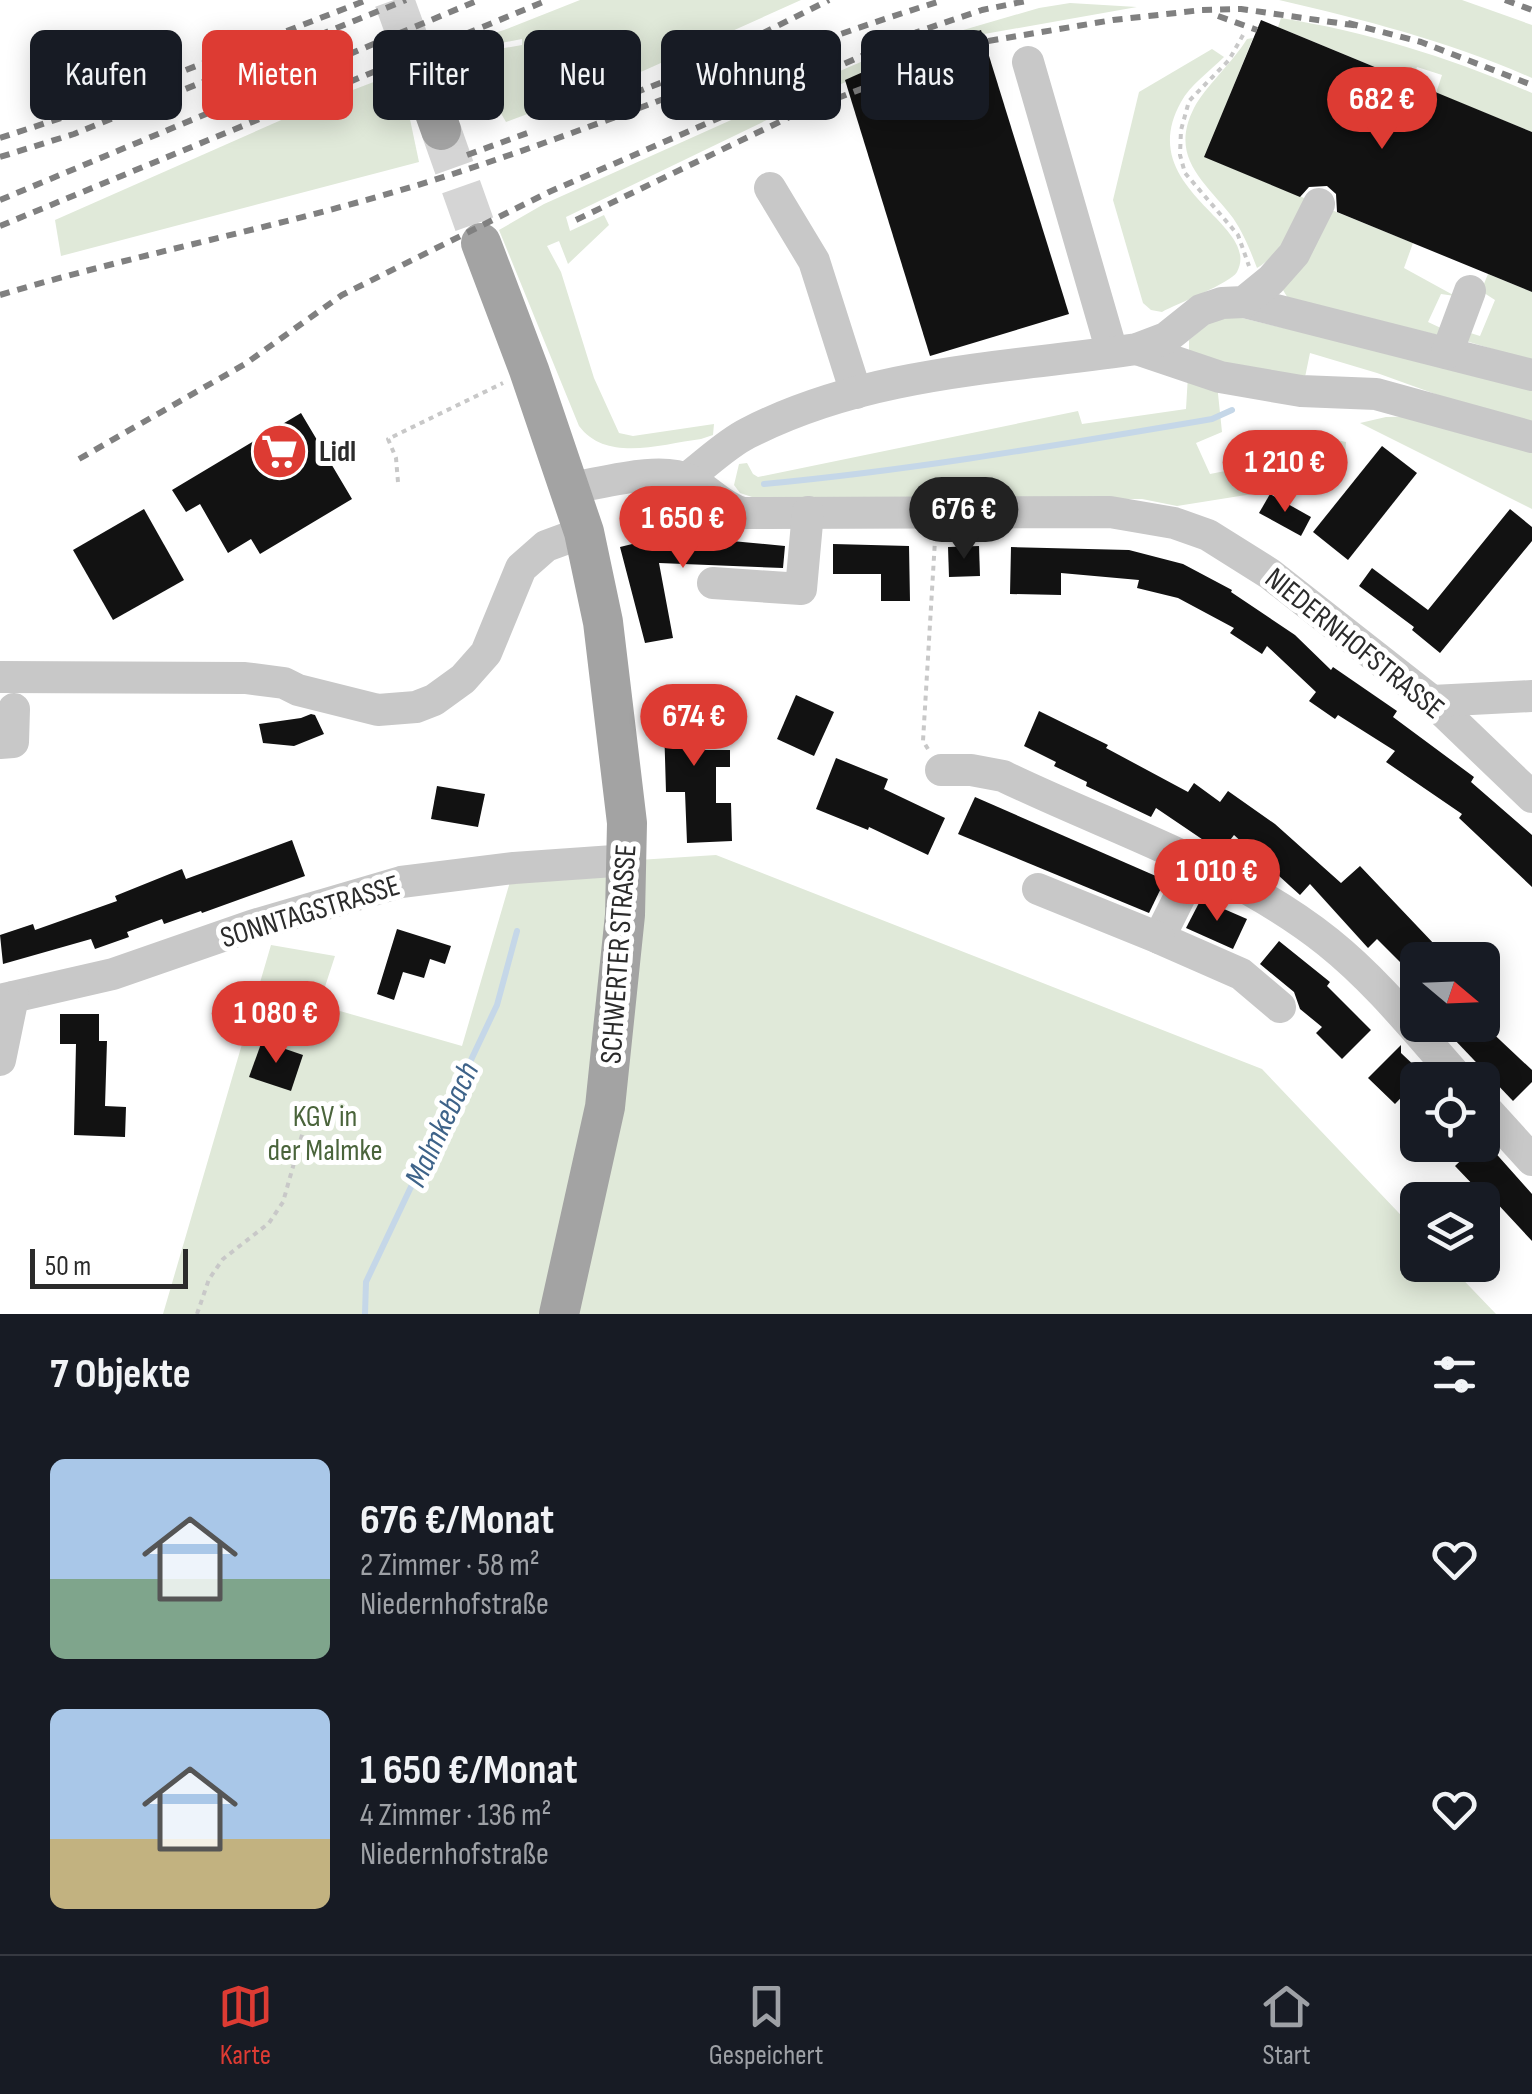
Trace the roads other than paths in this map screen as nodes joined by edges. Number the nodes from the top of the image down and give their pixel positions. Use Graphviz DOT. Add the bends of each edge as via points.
graph roads {
  1 [pos="1028,62"];
  2 [pos="437,120"];
  3 [pos="441,130"];
  4 [pos="770,188"];
  5 [pos="1319,204"];
  6 [pos="481,242"];
  7 [pos="1470,292"];
  8 [pos="1244,302"];
  9 [pos="1124,351"];
  10 [pos="1447,353"];
  11 [pos="1532,375"];
  12 [pos="856,393"];
  13 [pos="1532,437"];
  14 [pos="686,478"];
  15 [pos="571,488"];
  16 [pos="808,512"];
  17 [pos="584,532"];
  18 [pos="713,583"];
  19 [pos="0,677"];
  20 [pos="1532,696"];
  21 [pos="1432,701"];
  22 [pos="14,709"];
  23 [pos="0,743"];
  24 [pos="941,770"];
  25 [pos="1532,798"];
  26 [pos="628,860"];
  27 [pos="1196,864"];
  28 [pos="1038,889"];
  29 [pos="1159,938"];
  30 [pos="7,999"];
  31 [pos="1280,1006"];
  32 [pos="0,1060"];
  33 [pos="1444,1062"];
  34 [pos="1500,1125"];
  35 [pos="1532,1160"];
  36 [pos="558,1314"];
  1 -- 9 [label="street"];
  2 -- 3 [label="main road"];
  4 -- 12 [label="street" via="814,261"];
  5 -- 8 [label="street" via="1294,254"];
  6 -- 15 [label="main road, SCHWERTER STRASSE"];
  7 -- 10 [label="street"];
  8 -- 9 [label="street" via="1200,310 1166,338"];
  8 -- 10 [label="street"];
  9 -- 12 [label="street" via="941,372"];
  9 -- 13 [label="street" via="1302,390 1376,394"];
  10 -- 11 [label="street"];
  12 -- 14 [label="street" via="746,434"];
  14 -- 15 [label="street" via="652,475"];
  14 -- 16 [label="street, NIEDERNHOFSTRASSE" via="733,510"];
  15 -- 17 [label="main road, SCHWERTER STRASSE"];
  16 -- 18 [label="street" via="801,588"];
  16 -- 21 [label="street, NIEDERNHOFSTRASSE" via="1110,512 1174,522 1255,563"];
  17 -- 19 [label="street" via="546,546 521,568 486,653 463,680 416,707 378,710 284,682 246,678"];
  17 -- 26 [label="main road, SCHWERTER STRASSE" via="606,644"];
  20 -- 21 [label="street"];
  21 -- 25 [label="street, NIEDERNHOFSTRASSE"];
  22 -- 23 [label="street" via="12,742"];
  24 -- 27 [label="street" via="1003,776"];
  26 -- 30 [label="street, SONNTAGSTRASSE" via="401,882 113,974"];
  26 -- 36 [label="main road, SCHWERTER STRASSE" via="605,1107"];
  27 -- 29 [label="street"];
  27 -- 33 [label="street" via="1266,899 1329,942"];
  28 -- 29 [label="street"];
  29 -- 31 [label="street" via="1241,974"];
  30 -- 32 [label="street"];
  34 -- 35 [label="street"];
}
